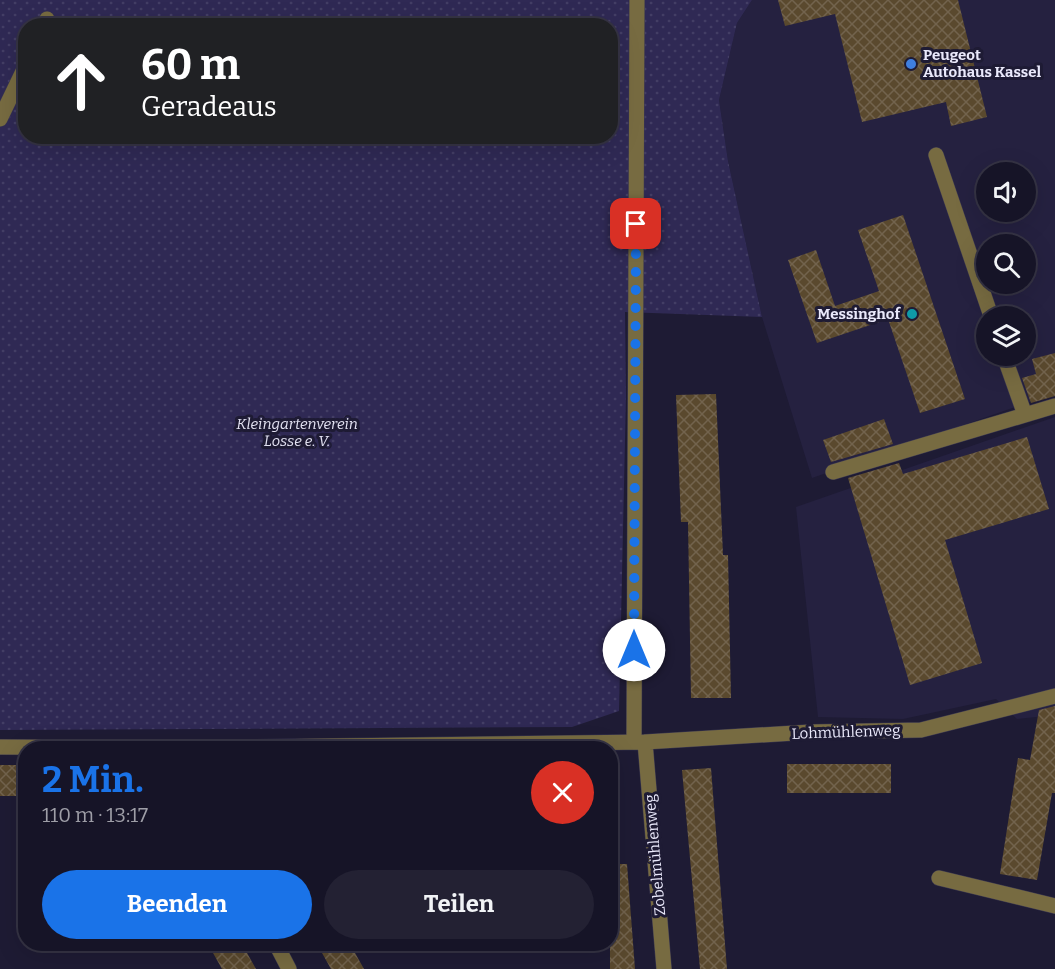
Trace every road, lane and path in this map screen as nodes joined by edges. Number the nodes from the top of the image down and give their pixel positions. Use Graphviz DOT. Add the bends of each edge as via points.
graph roads {
  1 [pos="637,0"];
  2 [pos="18,82"];
  3 [pos="0,119"];
  4 [pos="936,155"];
  5 [pos="988,306"];
  6 [pos="1008,366"];
  7 [pos="1055,406"];
  8 [pos="1025,415"];
  9 [pos="833,472"];
  10 [pos="1054,696"];
  11 [pos="618,742"];
  12 [pos="640,742"];
  13 [pos="0,747"];
  14 [pos="18,747"];
  15 [pos="939,878"];
  16 [pos="1055,906"];
  17 [pos="280,951"];
  18 [pos="290,969"];
  19 [pos="664,969"];
  1 -- 12 [label="street" via="635,420"];
  2 -- 3 [label="street"];
  4 -- 5 [label="street"];
  6 -- 8 [label="street"];
  7 -- 8 [label="street"];
  8 -- 9 [label="street"];
  10 -- 12 [label="street, Lohmühlenweg" via="921,730"];
  11 -- 12 [label="street, Lohmühlenweg"];
  12 -- 19 [label="street, Zobelmühlenweg"];
  13 -- 14 [label="street, Lohmühlenweg"];
  15 -- 16 [label="street"];
  17 -- 18 [label="street"];
}
